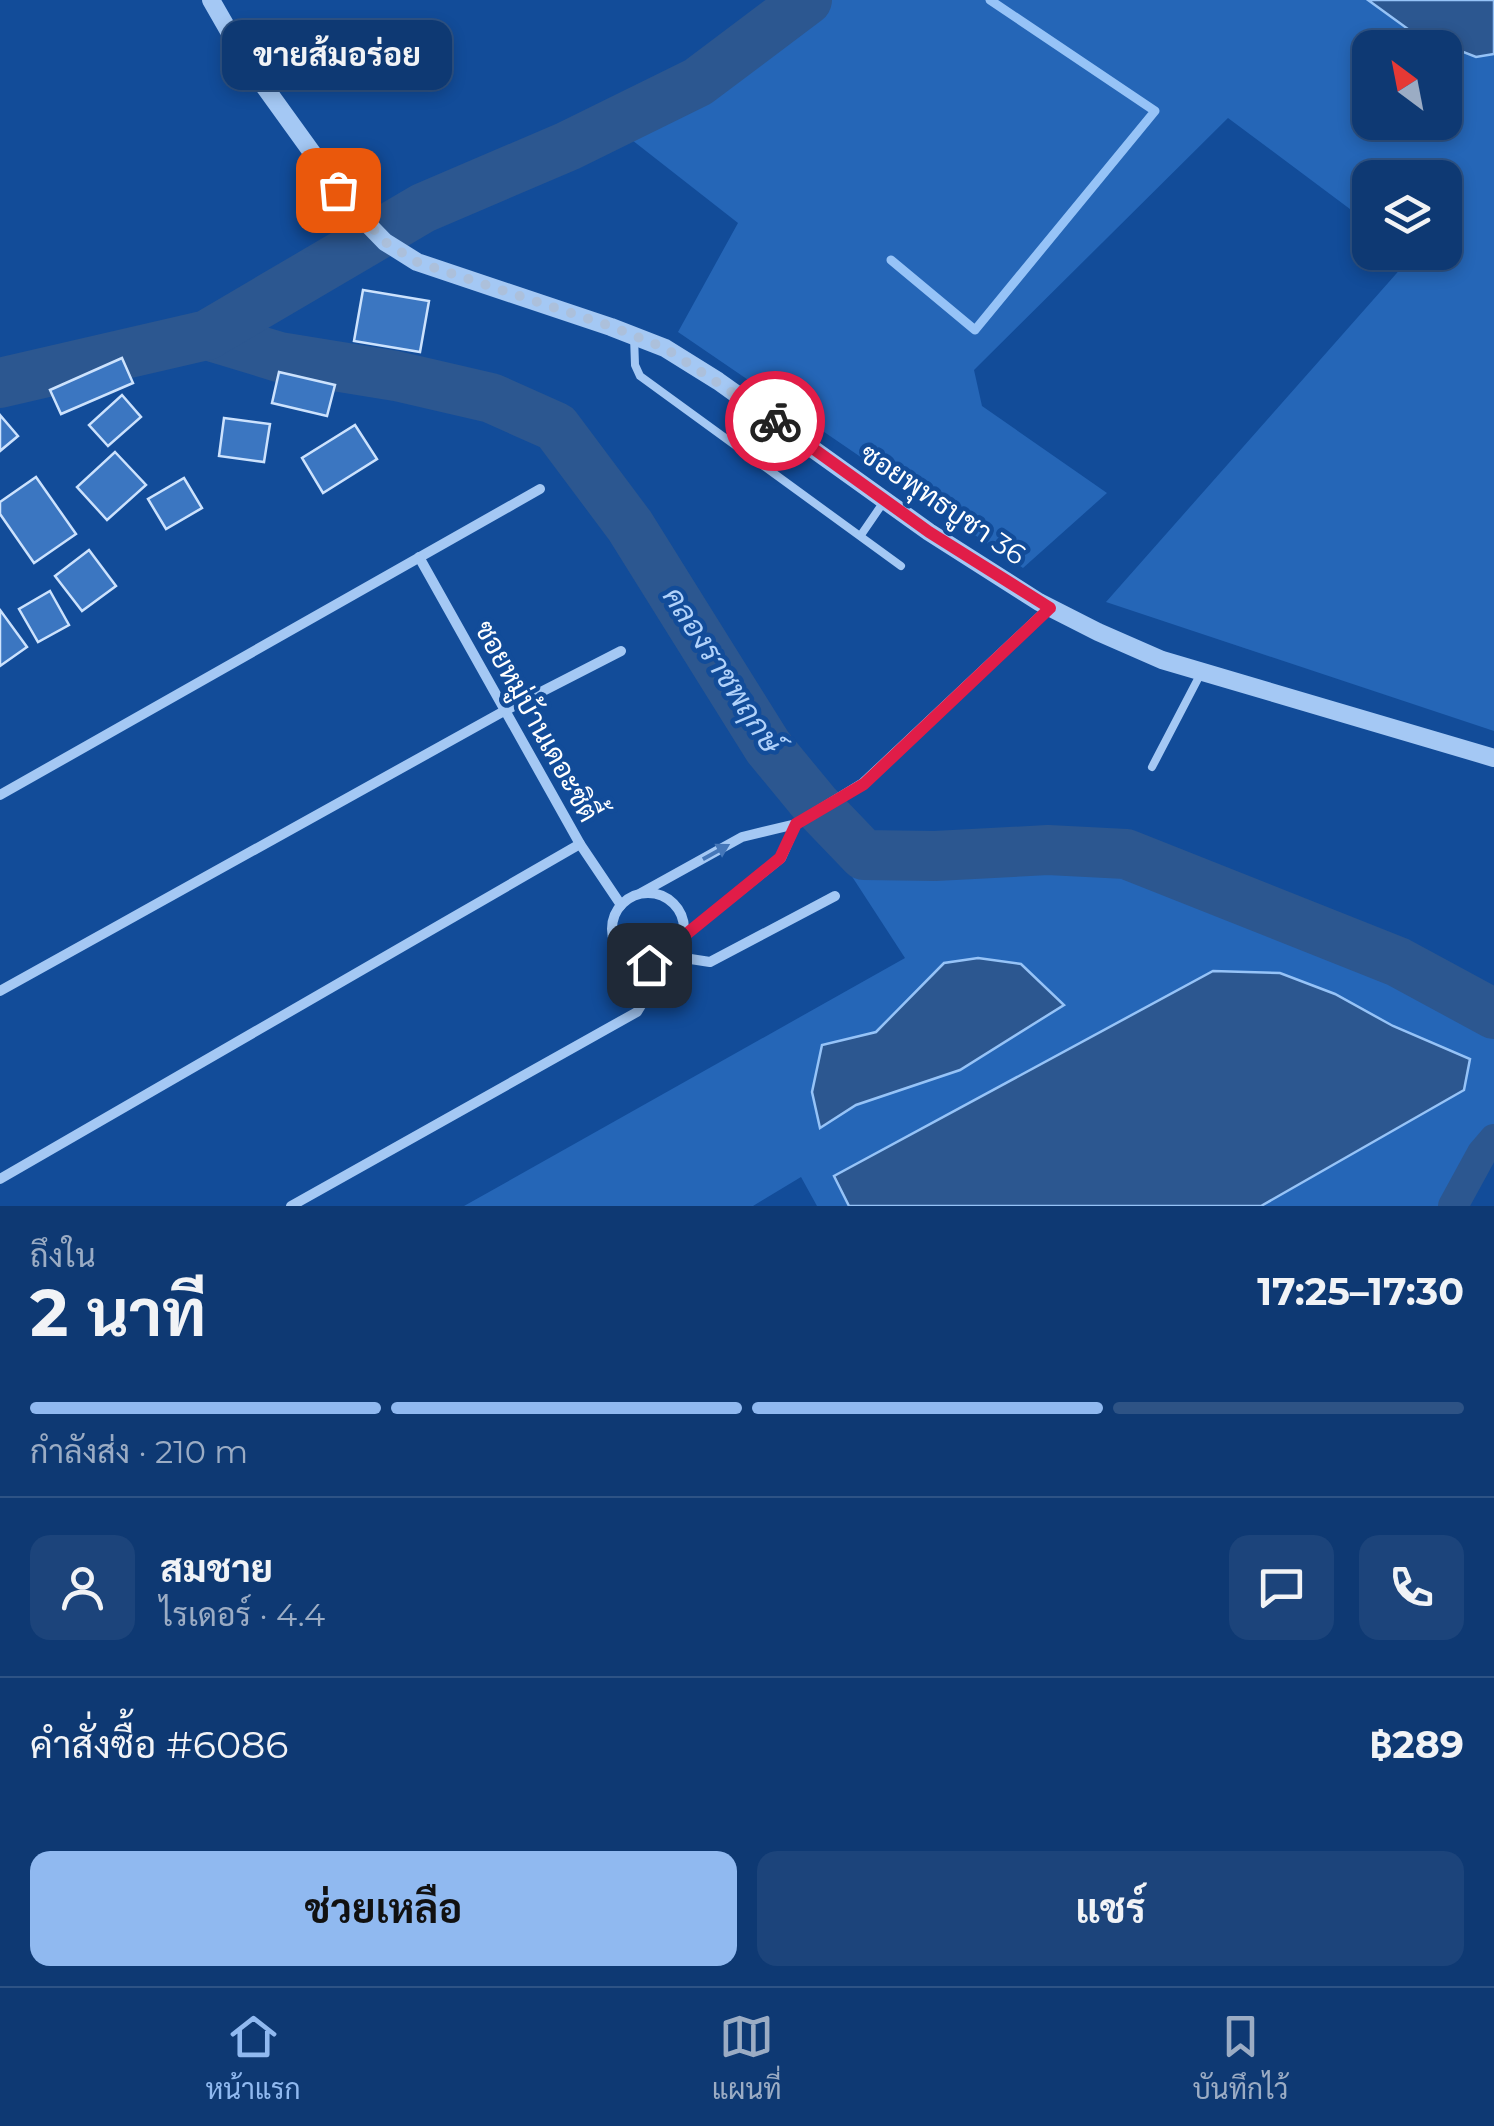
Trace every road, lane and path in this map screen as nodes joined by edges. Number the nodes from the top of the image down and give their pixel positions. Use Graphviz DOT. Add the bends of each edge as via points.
graph roads {
  1 [pos="211,0"];
  2 [pos="634,336"];
  3 [pos="540,489"];
  4 [pos="885,500"];
  5 [pos="861,536"];
  6 [pos="419,557"];
  7 [pos="901,566"];
  8 [pos="1050,608"];
  9 [pos="621,651"];
  10 [pos="1202,672"];
  11 [pos="506,710"];
  12 [pos="1494,758"];
  13 [pos="1152,766"];
  14 [pos="0,795"];
  15 [pos="796,824"];
  16 [pos="580,844"];
  17 [pos="641,893"];
  18 [pos="835,896"];
  19 [pos="620,904"];
  20 [pos="684,936"];
  21 [pos="671,956"];
  22 [pos="0,991"];
  23 [pos="0,1180"];
  24 [pos="291,1206"];
  1 -- 2 [label="street, ซอยพุทธบูชา 36" via="246,61 352,208 385,242 417,262"];
  2 -- 4 [label="street, ซอยพุทธบูชา 36" via="718,381"];
  2 -- 5 [label="lane" via="640,376"];
  3 -- 6 [label="street"];
  4 -- 5 [label="lane"];
  4 -- 8 [label="street, ซอยพุทธบูชา 36"];
  5 -- 7 [label="lane"];
  6 -- 11 [label="street, ซอยหมู่บ้านเดอะซิตี้"];
  6 -- 14 [label="street"];
  8 -- 10 [label="street, ซอยพุทธบูชา 36"];
  8 -- 15 [label="street" via="864,784"];
  9 -- 11 [label="street"];
  10 -- 12 [label="street, ซอยพุทธบูชา 36"];
  10 -- 13 [label="lane"];
  11 -- 16 [label="street, ซอยหมู่บ้านเดอะซิตี้"];
  11 -- 22 [label="street"];
  17 -- 15 [label="street, one-way" via="742,837"];
  15 -- 20 [label="street" via="780,858"];
  16 -- 19 [label="street, ซอยหมู่บ้านเดอะซิตี้"];
  16 -- 23 [label="street"];
  17 -- 19 [label="street"];
  17 -- 20 [label="street" via="674,902"];
  18 -- 21 [label="street" via="710,962"];
  19 -- 21 [label="street" via="611,926 626,958 649,965"];
  20 -- 21 [label="street"];
  21 -- 24 [label="street" via="637,1012"];
}
